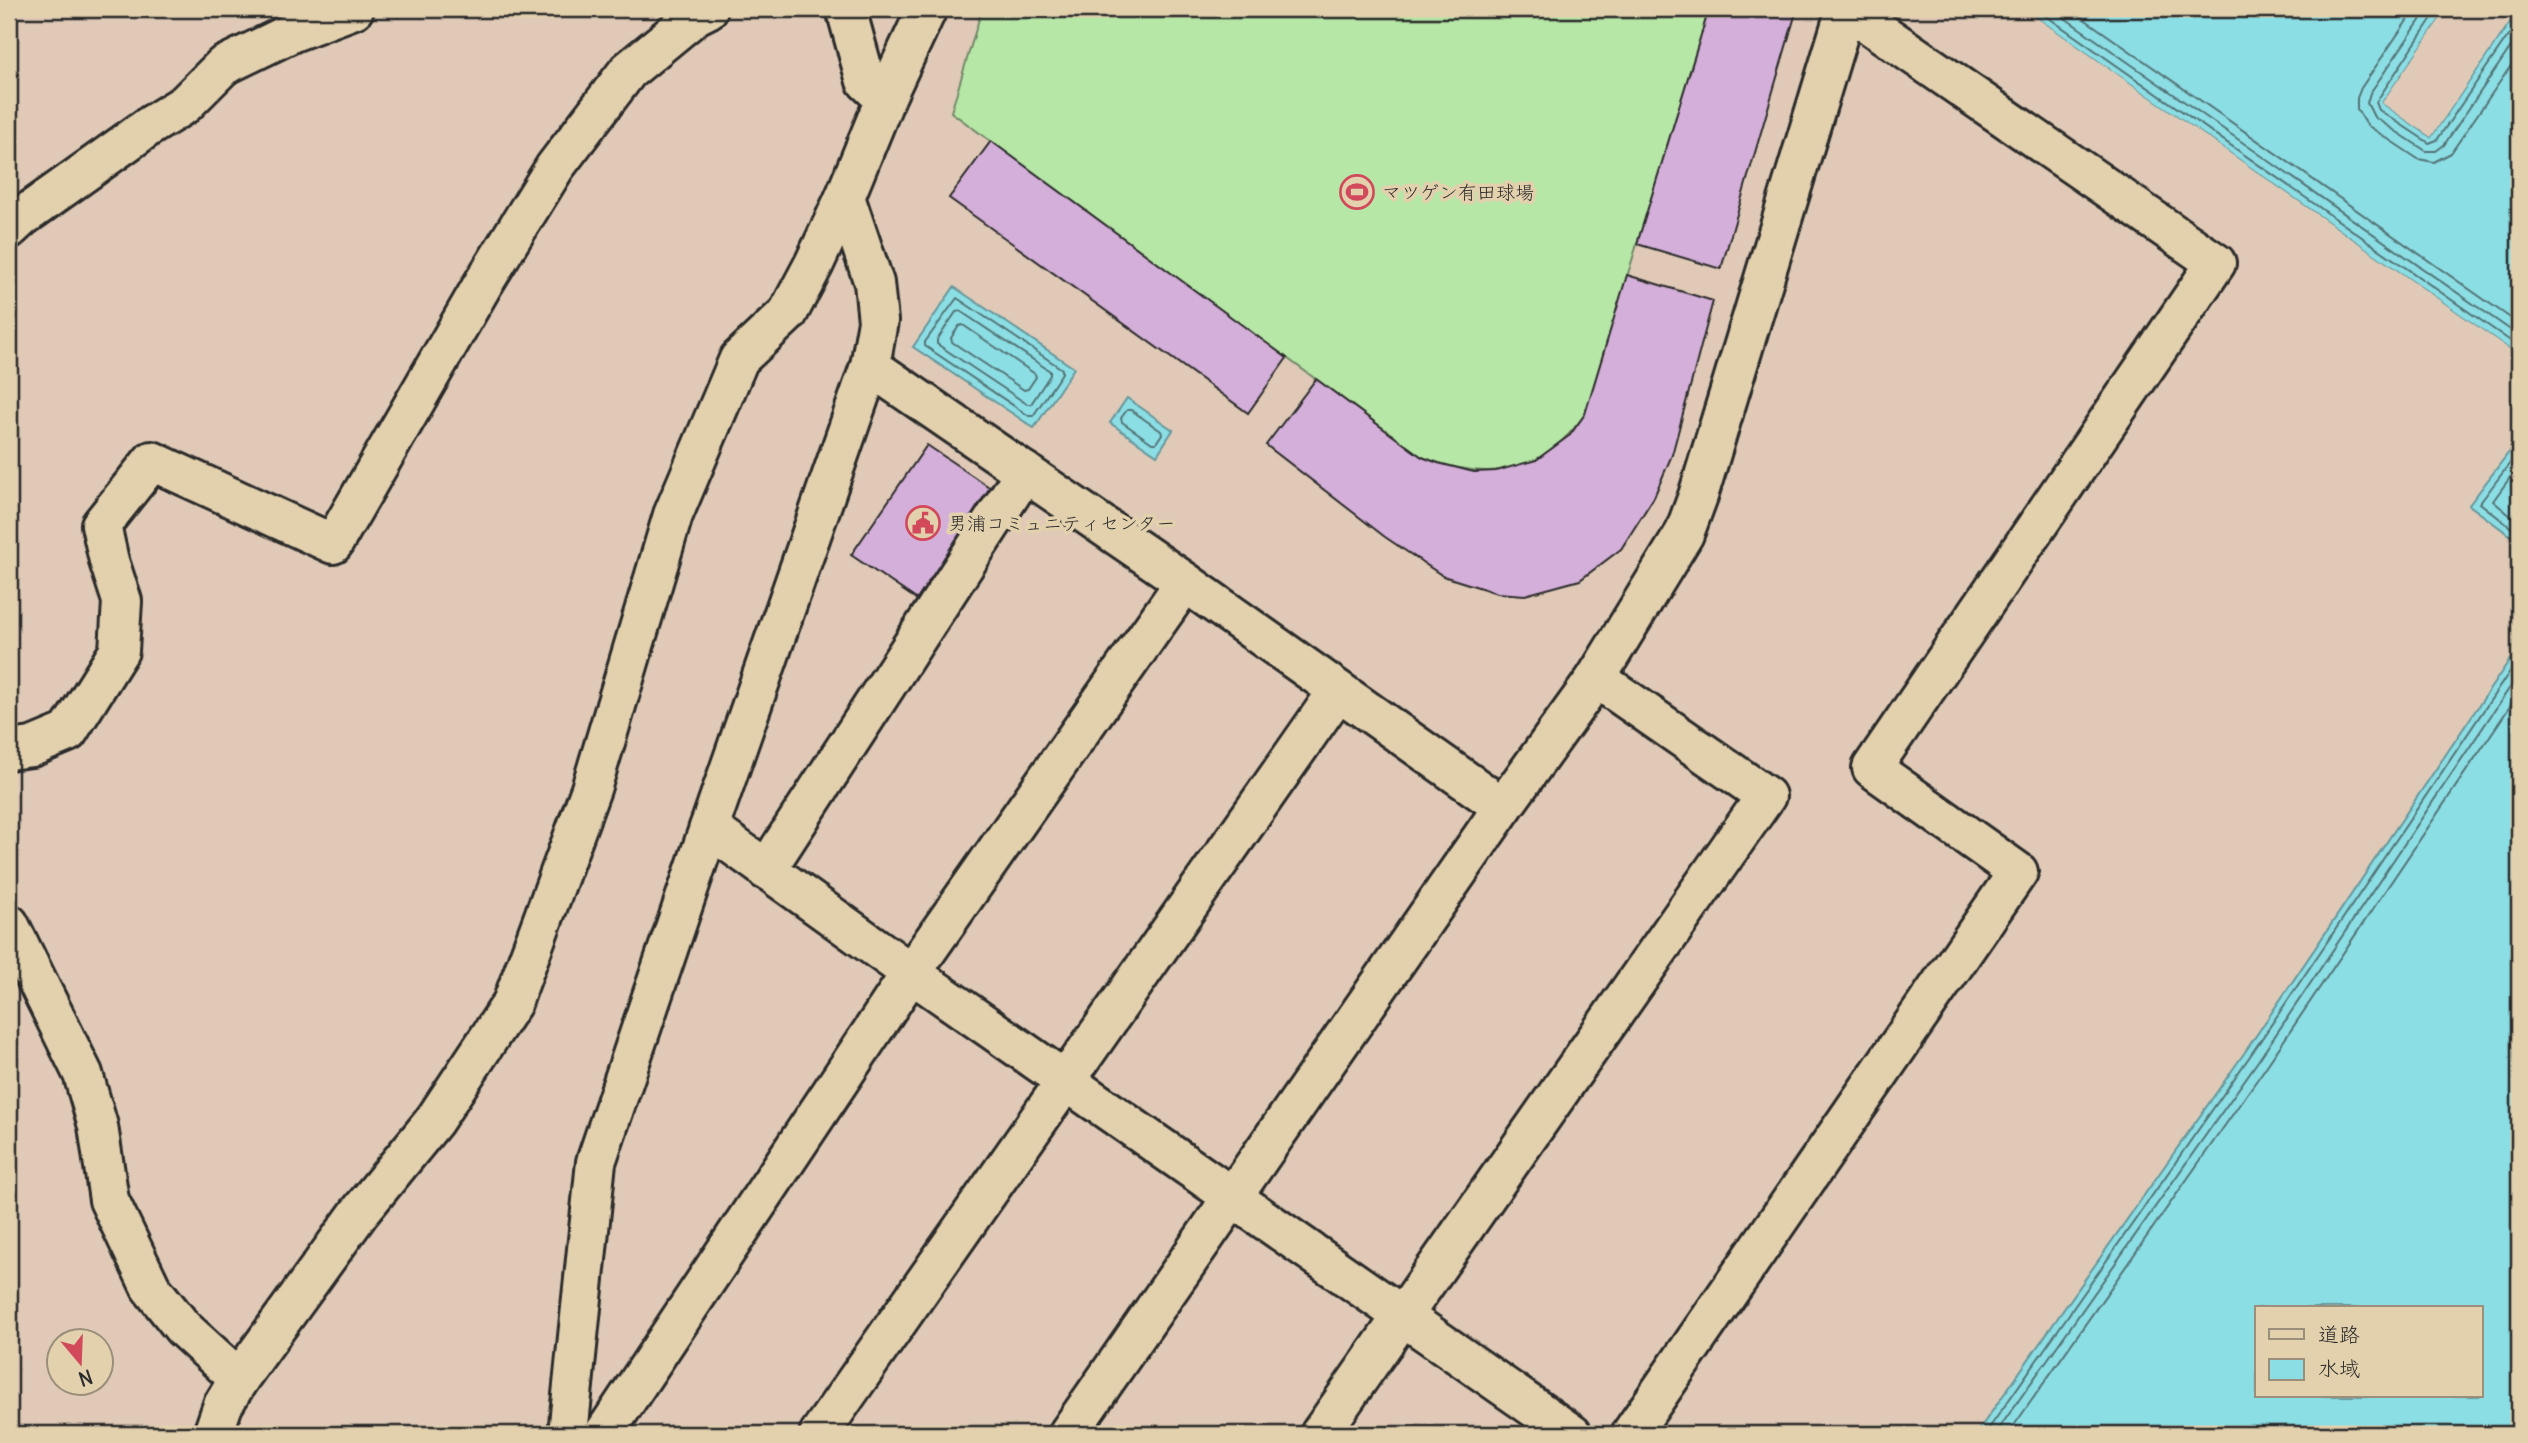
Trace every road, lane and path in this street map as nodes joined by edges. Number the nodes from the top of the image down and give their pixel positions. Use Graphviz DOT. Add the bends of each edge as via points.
graph roads {
  1 [pos="354,9"];
  2 [pos="708,9"];
  3 [pos="846,9"];
  4 [pos="927,9"];
  5 [pos="1846,9"];
  6 [pos="885,99"];
  7 [pos="845,197"];
  8 [pos="9,229"];
  9 [pos="870,366"];
  10 [pos="1026,472"];
  11 [pos="1185,582"];
  12 [pos="1597,678"];
  13 [pos="1338,691"];
  14 [pos="9,750"];
  15 [pos="1503,807"];
  16 [pos="709,828"];
  17 [pos="766,870"];
  18 [pos="9,924"];
  19 [pos="911,974"];
  20 [pos="1064,1081"];
  21 [pos="1234,1197"];
  22 [pos="1401,1316"];
  23 [pos="239,1379"];
  24 [pos="213,1434"];
  25 [pos="568,1434"];
  26 [pos="604,1434"];
  27 [pos="819,1434"];
  28 [pos="1068,1434"];
  29 [pos="1320,1434"];
  30 [pos="1572,1434"];
  31 [pos="1631,1434"];
  1 -- 8 [label="street" via="223,66 185,104"];
  2 -- 14 [label="street" via="628,71 555,167 333,544 152,461 101,525 122,601 119,651 68,732 32,747"];
  3 -- 6 [label="street" via="866,81"];
  4 -- 6 [label="street"];
  5 -- 12 [label="street" via="1684,534"];
  5 -- 31 [label="street" via="2216,263 1872,768 2018,872"];
  6 -- 7 [label="street"];
  7 -- 9 [label="street" via="874,284 878,321"];
  7 -- 23 [label="street" via="788,313 739,359 678,503 591,789 512,1003 434,1121 359,1213"];
  9 -- 10 [label="street"];
  9 -- 16 [label="street"];
  10 -- 11 [label="street"];
  10 -- 17 [label="street"];
  11 -- 13 [label="street"];
  11 -- 19 [label="street"];
  12 -- 15 [label="street"];
  12 -- 22 [label="street" via="1766,796"];
  13 -- 15 [label="street"];
  13 -- 20 [label="street"];
  15 -- 21 [label="street"];
  16 -- 17 [label="street"];
  16 -- 25 [label="street" via="596,1162"];
  17 -- 19 [label="street"];
  18 -- 23 [label="street" via="83,1074 98,1126 109,1200 151,1288 183,1328"];
  19 -- 20 [label="street"];
  19 -- 26 [label="street"];
  20 -- 21 [label="street"];
  20 -- 27 [label="street"];
  21 -- 22 [label="street"];
  21 -- 28 [label="street"];
  22 -- 29 [label="street"];
  22 -- 30 [label="street"];
  23 -- 24 [label="street"];
}
